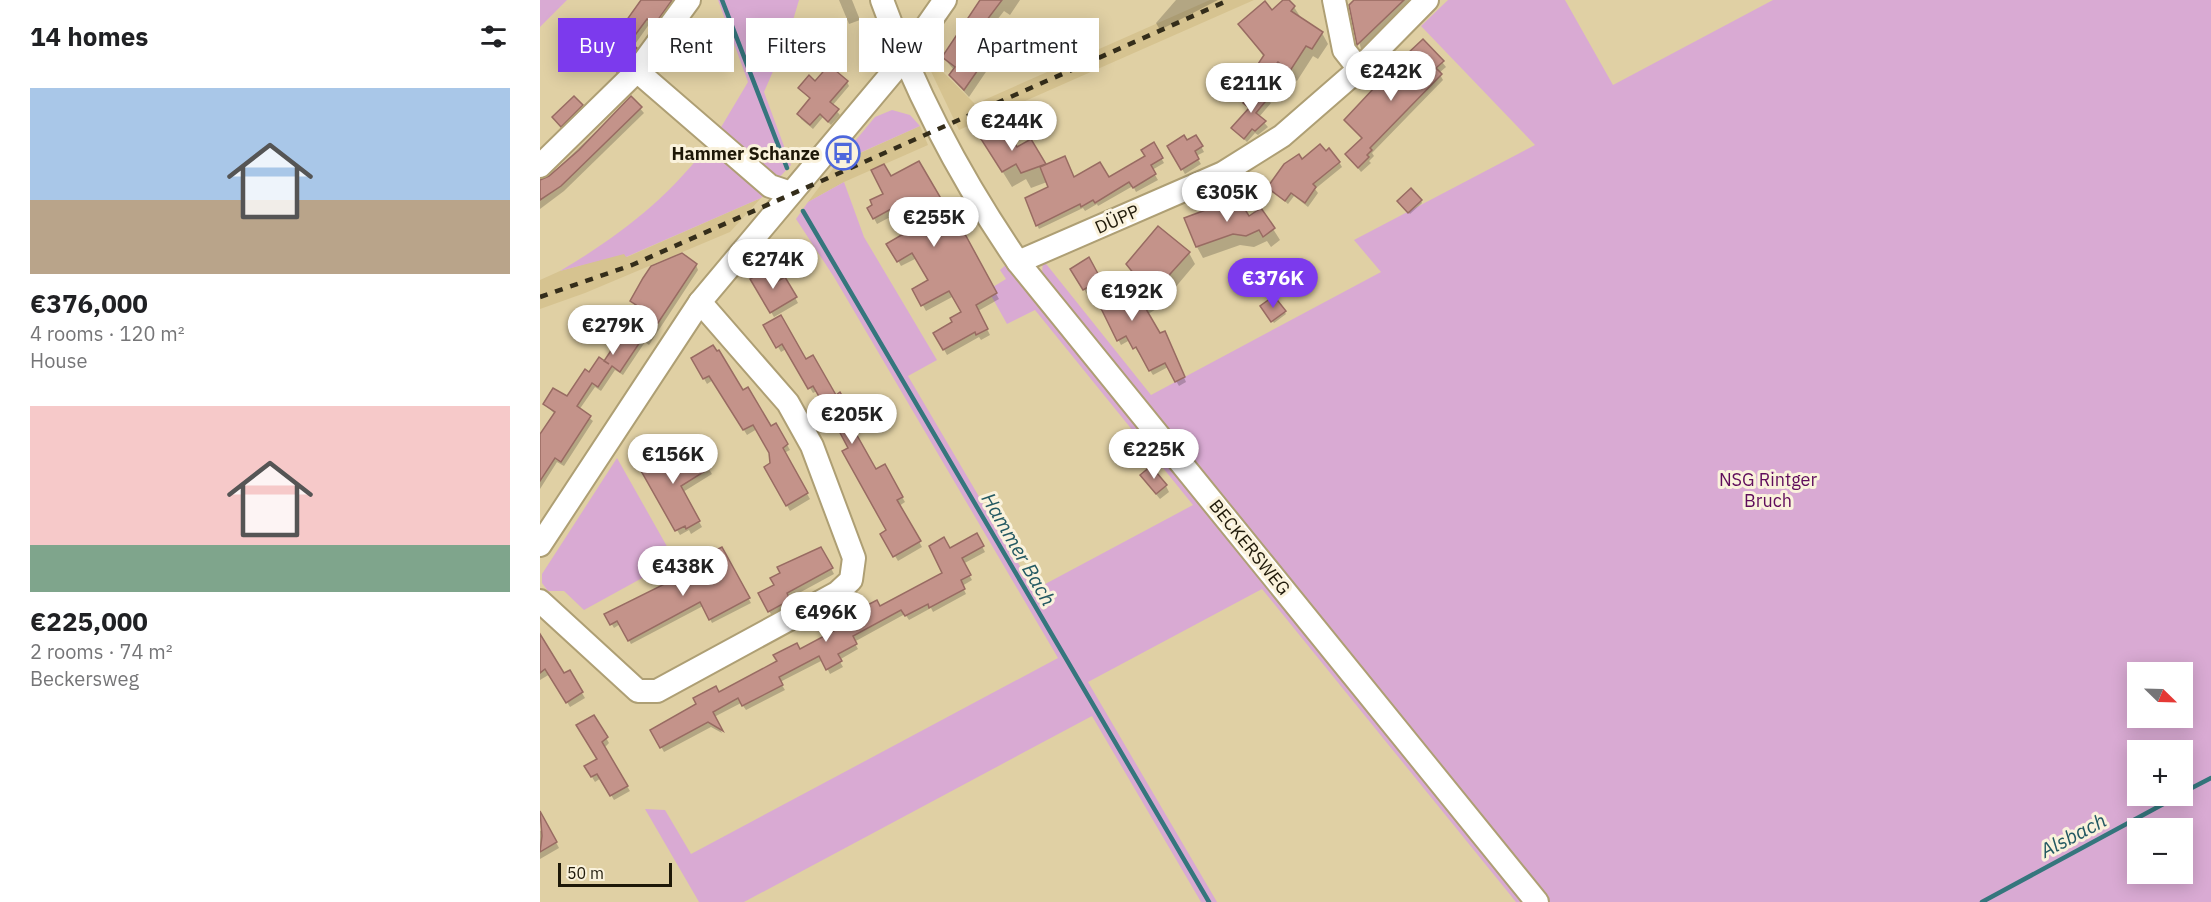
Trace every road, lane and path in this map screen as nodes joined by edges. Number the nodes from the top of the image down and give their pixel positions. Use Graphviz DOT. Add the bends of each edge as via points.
graph roads {
  1 [pos="690,0"];
  2 [pos="882,0"];
  3 [pos="945,0"];
  4 [pos="1334,0"];
  5 [pos="1427,0"];
  6 [pos="888,18"];
  7 [pos="932,18"];
  8 [pos="1359,69"];
  9 [pos="637,71"];
  10 [pos="893,72"];
  11 [pos="909,72"];
  12 [pos="540,166"];
  13 [pos="791,193"];
  14 [pos="1018,262"];
  15 [pos="700,302"];
  16 [pos="540,545"];
  17 [pos="540,601"];
  18 [pos="1537,902"];
  1 -- 9 [label="street"];
  2 -- 6 [label="street, BECKERSWEG"];
  3 -- 7 [label="street"];
  4 -- 8 [label="street" via="1344,50"];
  5 -- 8 [label="street, DÜPP"];
  8 -- 14 [label="street, DÜPP" via="1282,136 1223,173"];
  9 -- 12 [label="street"];
  9 -- 13 [label="street" via="770,186"];
  10 -- 13 [label="street"];
  11 -- 14 [label="street, BECKERSWEG" via="963,180"];
  13 -- 15 [label="street"];
  14 -- 18 [label="street, BECKERSWEG"];
  15 -- 16 [label="street"];
  15 -- 17 [label="street" via="788,403 812,446 854,558 851,580 837,593 657,691 638,691"];
}
